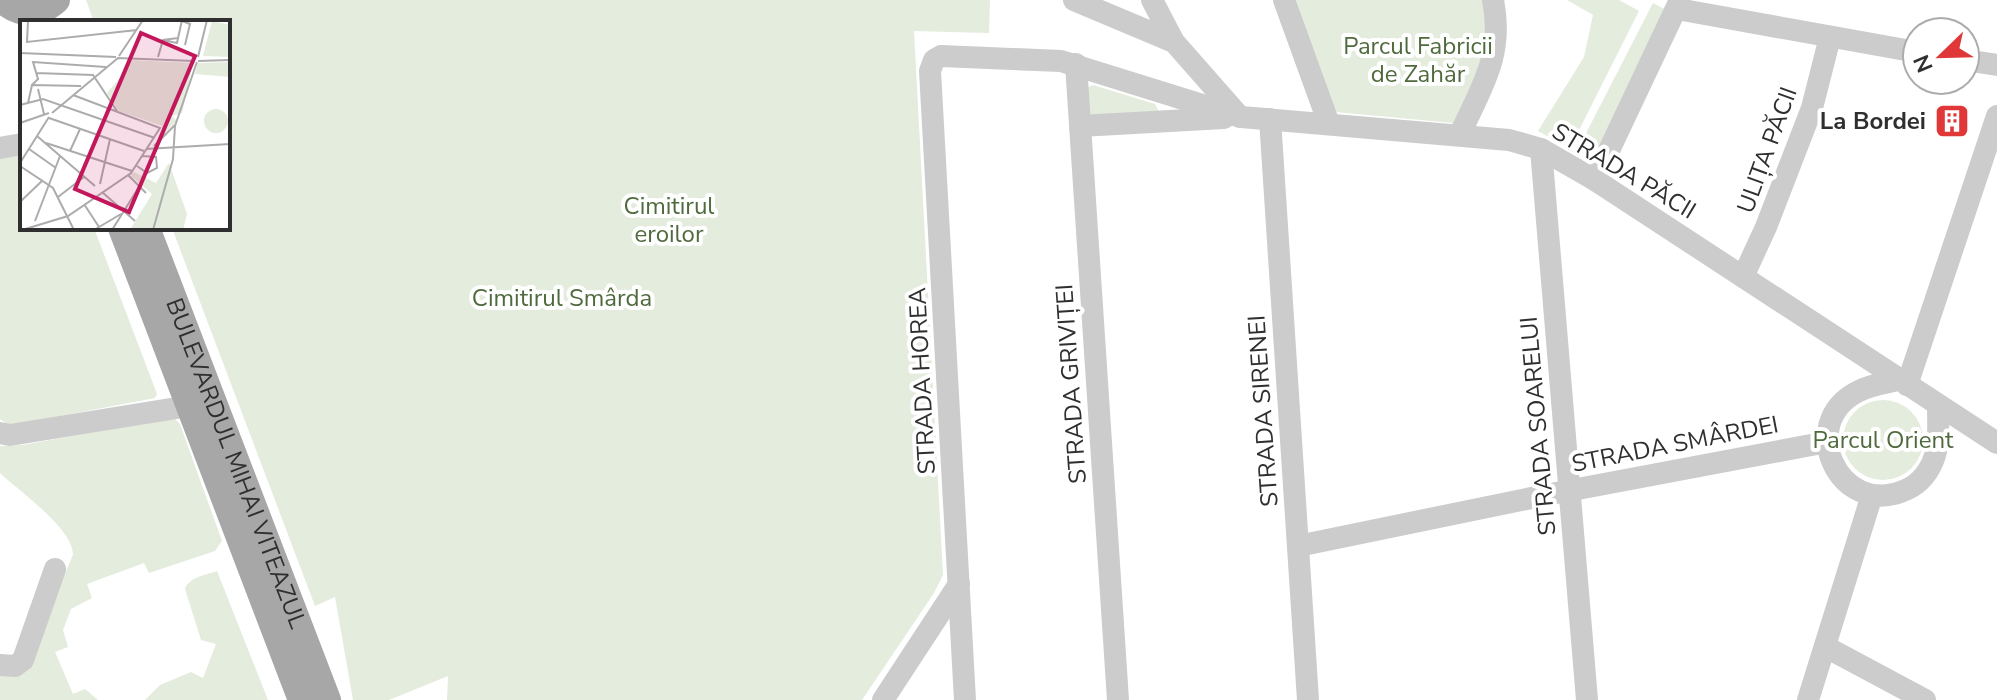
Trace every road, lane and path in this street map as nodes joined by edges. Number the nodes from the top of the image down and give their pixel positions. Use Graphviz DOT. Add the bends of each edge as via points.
graph roads {
  1 [pos="58,0"];
  2 [pos="1074,0"];
  3 [pos="1152,0"];
  4 [pos="1284,0"];
  5 [pos="1493,0"];
  6 [pos="1679,4"];
  7 [pos="22,11"];
  8 [pos="67,20"];
  9 [pos="1830,37"];
  10 [pos="1174,42"];
  11 [pos="1901,49"];
  12 [pos="934,60"];
  13 [pos="1076,64"];
  14 [pos="1997,116"];
  15 [pos="1241,117"];
  16 [pos="1270,119"];
  17 [pos="1329,124"];
  18 [pos="1080,126"];
  19 [pos="1460,134"];
  20 [pos="20,144"];
  21 [pos="0,148"];
  22 [pos="1541,149"];
  23 [pos="1595,180"];
  24 [pos="123,230"];
  25 [pos="147,230"];
  26 [pos="1743,277"];
  27 [pos="1902,383"];
  28 [pos="189,406"];
  29 [pos="1938,406"];
  30 [pos="0,433"];
  31 [pos="1827,442"];
  32 [pos="1997,443"];
  33 [pos="1570,490"];
  34 [pos="1872,495"];
  35 [pos="1298,546"];
  36 [pos="55,569"];
  37 [pos="959,584"];
  38 [pos="1826,647"];
  39 [pos="0,665"];
  40 [pos="302,700"];
  41 [pos="327,700"];
  42 [pos="883,700"];
  43 [pos="965,700"];
  44 [pos="1118,700"];
  45 [pos="1308,700"];
  46 [pos="1587,700"];
  47 [pos="1808,700"];
  48 [pos="1925,700"];
  1 -- 7 [label="main road" via="40,10"];
  1 -- 8 [label="main road"];
  2 -- 10 [label="street"];
  3 -- 10 [label="street"];
  4 -- 17 [label="street"];
  5 -- 19 [label="street" via="1496,49"];
  6 -- 9 [label="street"];
  6 -- 23 [label="street"];
  9 -- 11 [label="street"];
  9 -- 26 [label="street, ULIȚA PĂCII" via="1807,123"];
  10 -- 15 [label="street"];
  12 -- 13 [label="street, STRADA PĂCII" via="945,55"];
  12 -- 37 [label="street, STRADA HOREA" via="930,71"];
  13 -- 15 [label="street, STRADA PĂCII"];
  13 -- 18 [label="street, STRADA GRIVIȚEI"];
  14 -- 27 [label="street"];
  15 -- 16 [label="street, STRADA PĂCII"];
  15 -- 18 [label="street"];
  16 -- 17 [label="street, STRADA PĂCII"];
  16 -- 35 [label="street, STRADA SIRENEI"];
  17 -- 19 [label="street, STRADA PĂCII"];
  18 -- 44 [label="street, STRADA GRIVIȚEI"];
  19 -- 22 [label="street, STRADA PĂCII"];
  20 -- 21 [label="street"];
  22 -- 23 [label="street, STRADA PĂCII"];
  22 -- 33 [label="street, STRADA SOARELUI"];
  23 -- 26 [label="street, STRADA PĂCII"];
  24 -- 28 [label="main road, BULEVARDUL MIHAI VITEAZUL"];
  25 -- 41 [label="main road, BULEVARDUL MIHAI VITEAZUL"];
  26 -- 27 [label="street, STRADA PĂCII"];
  27 -- 29 [label="street, STRADA PĂCII"];
  27 -- 31 [label="street" via="1861,389 1845,400 1833,416"];
  28 -- 30 [label="street"];
  28 -- 40 [label="main road, BULEVARDUL MIHAI VITEAZUL"];
  29 -- 32 [label="street, STRADA PĂCII"];
  29 -- 34 [label="street" via="1937,443 1929,470 1900,492"];
  31 -- 33 [label="street, STRADA SMÂRDEI"];
  31 -- 34 [label="street" via="1841,477"];
  33 -- 35 [label="street, STRADA SMÂRDEI"];
  33 -- 46 [label="street, STRADA SOARELUI"];
  34 -- 38 [label="street"];
  35 -- 45 [label="street, STRADA SIRENEI"];
  36 -- 39 [label="street" via="23,660 15,666"];
  37 -- 42 [label="street"];
  37 -- 43 [label="street, STRADA HOREA"];
  38 -- 47 [label="street"];
  38 -- 48 [label="street"];
}
